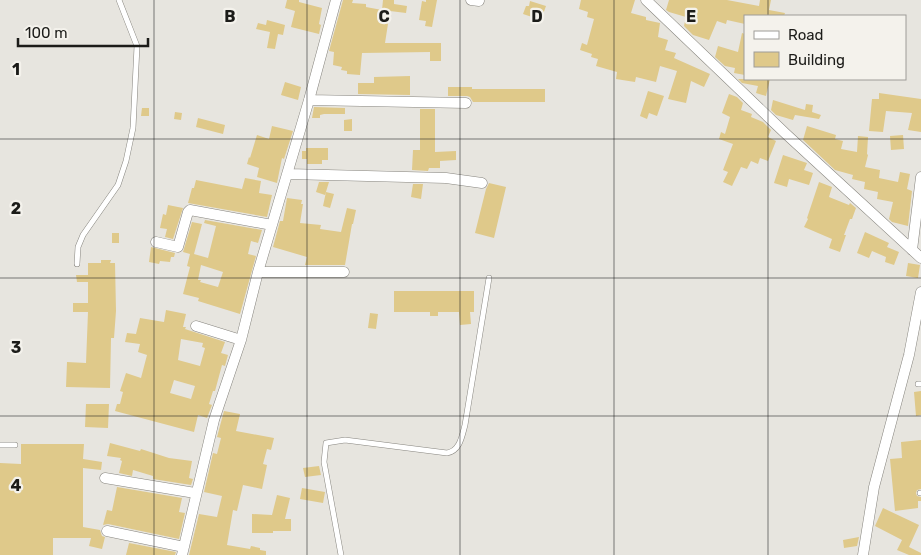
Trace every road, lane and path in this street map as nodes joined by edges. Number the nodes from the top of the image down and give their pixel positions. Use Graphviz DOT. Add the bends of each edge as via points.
graph roads {
  1 [pos="119,0"];
  2 [pos="336,0"];
  3 [pos="471,0"];
  4 [pos="478,0"];
  5 [pos="646,0"];
  6 [pos="309,100"];
  7 [pos="466,103"];
  8 [pos="288,174"];
  9 [pos="921,177"];
  10 [pos="482,183"];
  11 [pos="920,200"];
  12 [pos="272,225"];
  13 [pos="156,242"];
  14 [pos="912,250"];
  15 [pos="921,258"];
  16 [pos="77,264"];
  17 [pos="258,272"];
  18 [pos="344,272"];
  19 [pos="489,278"];
  20 [pos="921,292"];
  21 [pos="196,326"];
  22 [pos="241,340"];
  23 [pos="0,445"];
  24 [pos="15,445"];
  25 [pos="105,478"];
  26 [pos="195,493"];
  27 [pos="106,531"];
  28 [pos="183,551"];
  29 [pos="341,555"];
  30 [pos="863,555"];
  1 -- 16 [label="lane" via="137,46 133,128 118,185 83,235"];
  2 -- 6 [label="street"];
  3 -- 4 [label="street"];
  5 -- 14 [label="street"];
  6 -- 7 [label="street"];
  6 -- 8 [label="street"];
  8 -- 10 [label="street" via="446,178"];
  8 -- 12 [label="street"];
  9 -- 11 [label="street"];
  11 -- 14 [label="street"];
  12 -- 13 [label="street" via="190,210 178,247"];
  12 -- 17 [label="street"];
  14 -- 15 [label="street"];
  17 -- 18 [label="street"];
  17 -- 22 [label="street"];
  19 -- 29 [label="lane" via="459,445 447,453 345,440 326,443 324,462"];
  20 -- 30 [label="street" via="909,355 874,488"];
  21 -- 22 [label="street"];
  22 -- 26 [label="street" via="214,420"];
  23 -- 24 [label="lane"];
  25 -- 26 [label="street"];
  26 -- 28 [label="street"];
  27 -- 28 [label="street"];
}
